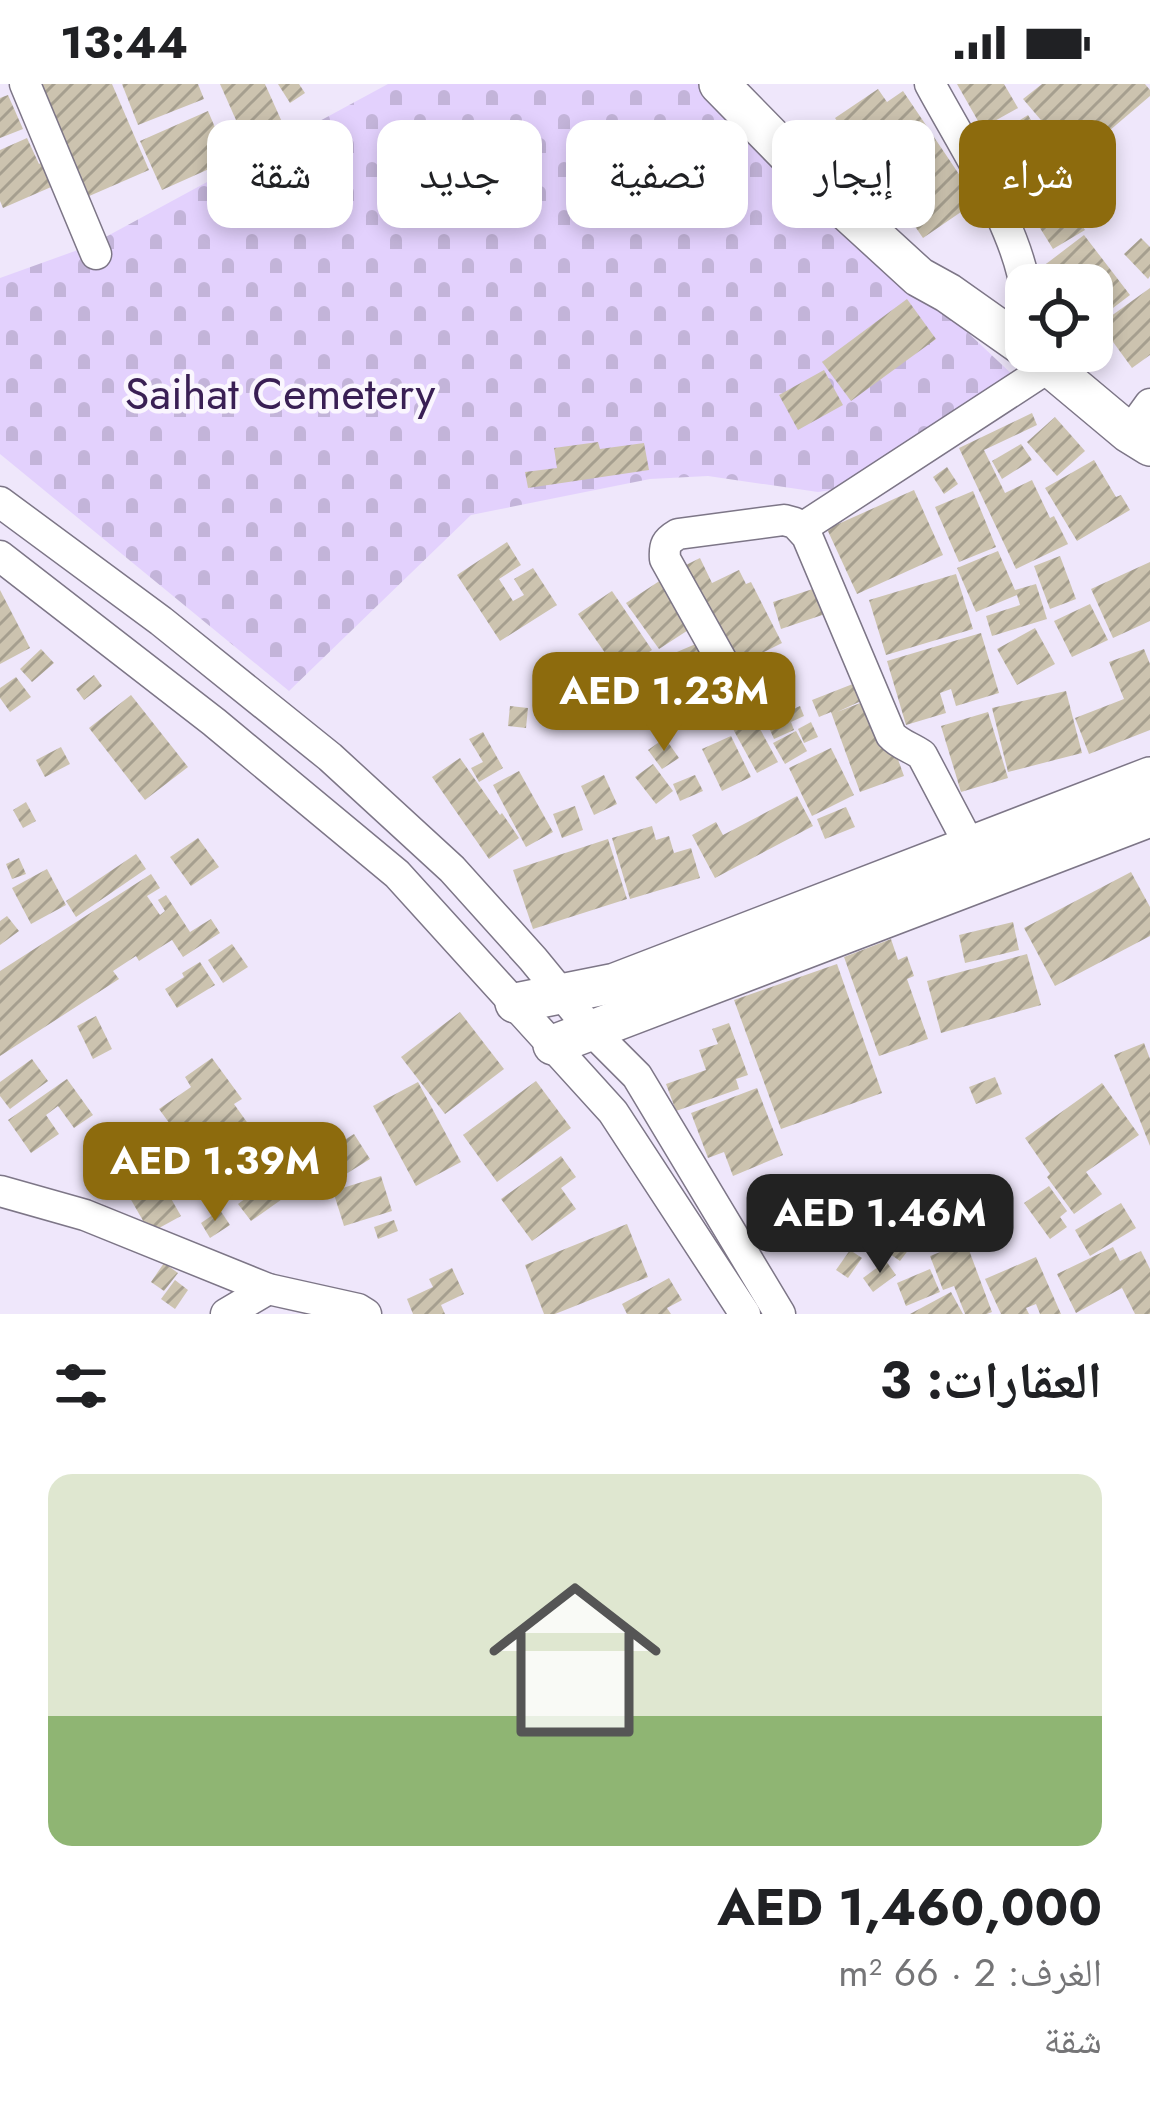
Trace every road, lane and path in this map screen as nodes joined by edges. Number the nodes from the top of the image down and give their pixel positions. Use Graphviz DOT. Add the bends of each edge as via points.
graph roads {
  1 [pos="26,84"];
  2 [pos="719,84"];
  3 [pos="930,84"];
  4 [pos="96,254"];
  5 [pos="1020,264"];
  6 [pos="1005,333"];
  7 [pos="1010,372"];
  8 [pos="1061,372"];
  9 [pos="1143,428"];
  10 [pos="1150,470"];
  11 [pos="0,502"];
  12 [pos="802,528"];
  13 [pos="0,556"];
  14 [pos="727,670"];
  15 [pos="1150,777"];
  16 [pos="1150,817"];
  17 [pos="970,846"];
  18 [pos="560,993"];
  19 [pos="515,1003"];
  20 [pos="592,1031"];
  21 [pos="553,1045"];
  22 [pos="0,1191"];
  23 [pos="268,1289"];
  24 [pos="226,1314"];
  25 [pos="366,1314"];
  26 [pos="745,1314"];
  27 [pos="779,1314"];
  1 -- 4 [label="street"];
  2 -- 6 [label="main road" via="919,277"];
  3 -- 5 [label="street"];
  7 -- 12 [label="street"];
  8 -- 9 [label="main road"];
  9 -- 10 [label="main road"];
  11 -- 18 [label="street" via="330,757 452,869"];
  12 -- 14 [label="street" via="784,520 668,539 665,559"];
  12 -- 17 [label="street" via="891,735 922,754"];
  13 -- 19 [label="street" via="397,874"];
  15 -- 17 [label="main road"];
  16 -- 20 [label="main road"];
  17 -- 18 [label="main road" via="615,983"];
  18 -- 19 [label="main road"];
  18 -- 20 [label="street"];
  19 -- 21 [label="street"];
  20 -- 21 [label="main road"];
  20 -- 27 [label="street" via="637,1076"];
  21 -- 26 [label="street" via="613,1112"];
  22 -- 23 [label="street" via="85,1215"];
  23 -- 24 [label="street"];
  23 -- 25 [label="street"];
}
